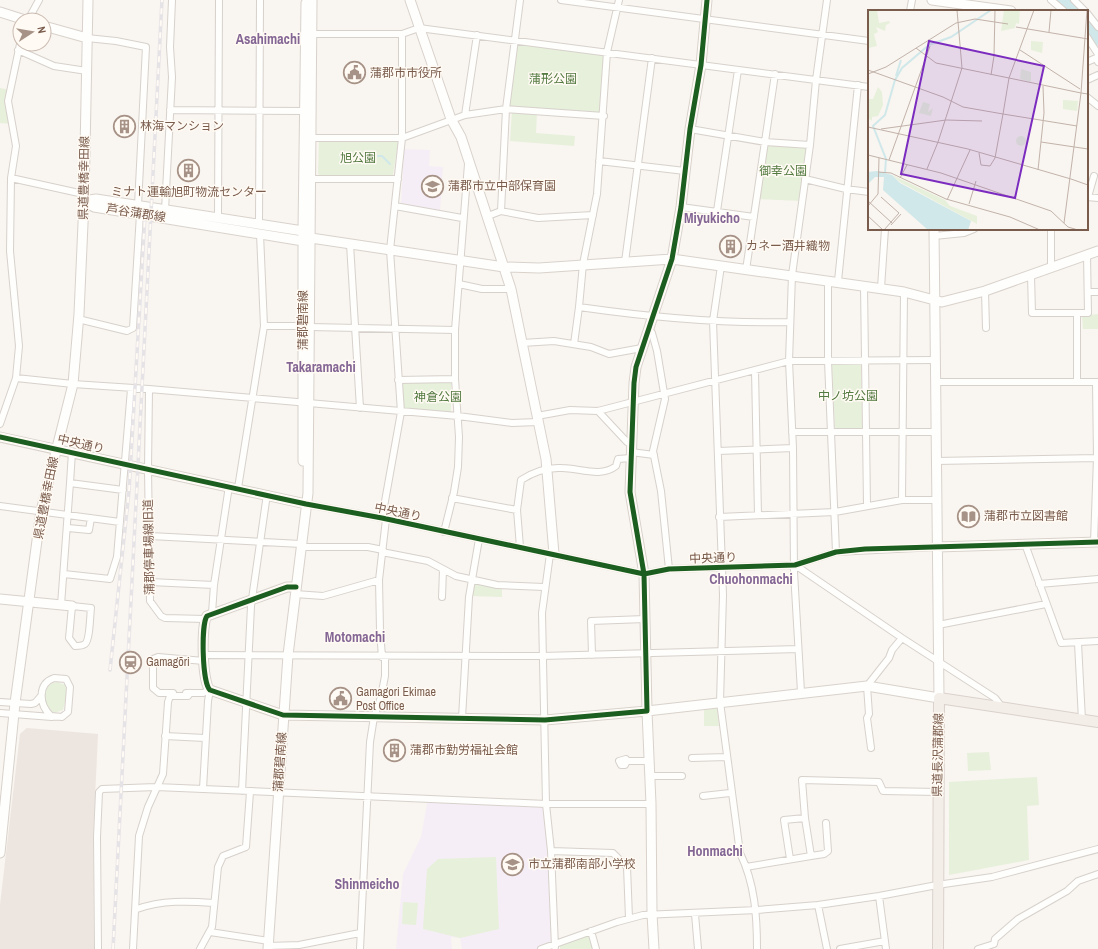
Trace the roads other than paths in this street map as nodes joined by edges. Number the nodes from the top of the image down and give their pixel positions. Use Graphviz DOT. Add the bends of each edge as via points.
graph roads {
  1 [pos="39,0"];
  2 [pos="88,0"];
  3 [pos="172,0"];
  4 [pos="219,0"];
  5 [pos="260,0"];
  6 [pos="306,0"];
  7 [pos="312,0"];
  8 [pos="410,0"];
  9 [pos="520,0"];
  10 [pos="561,0"];
  11 [pos="619,0"];
  12 [pos="707,0"];
  13 [pos="827,0"];
  14 [pos="912,0"];
  15 [pos="932,0"];
  16 [pos="1051,0"];
  17 [pos="1074,0"];
  18 [pos="956,2"];
  19 [pos="980,6"];
  20 [pos="617,8"];
  21 [pos="910,10"];
  22 [pos="1006,10"];
  23 [pos="1063,10"];
  24 [pos="1084,10"];
  25 [pos="0,12"];
  26 [pos="32,12"];
  27 [pos="1088,14"];
  28 [pos="12,16"];
  29 [pos="705,19"];
  30 [pos="1098,27"];
  31 [pos="52,28"];
  32 [pos="419,28"];
  33 [pos="312,34"];
  34 [pos="402,34"];
  35 [pos="477,35"];
  36 [pos="822,35"];
  37 [pos="87,38"];
  38 [pos="1088,39"];
  39 [pos="515,40"];
  40 [pos="868,41"];
  41 [pos="18,52"];
  42 [pos="28,52"];
  43 [pos="607,52"];
  44 [pos="1098,54"];
  45 [pos="652,58"];
  46 [pos="1088,62"];
  47 [pos="1098,62"];
  48 [pos="701,65"];
  49 [pos="738,70"];
  50 [pos="86,71"];
  51 [pos="775,74"];
  52 [pos="1098,75"];
  53 [pos="816,80"];
  54 [pos="1088,80"];
  55 [pos="858,85"];
  56 [pos="868,87"];
  57 [pos="1088,98"];
  58 [pos="1098,106"];
  59 [pos="506,109"];
  60 [pos="170,110"];
  61 [pos="219,110"];
  62 [pos="260,110"];
  63 [pos="304,111"];
  64 [pos="465,115"];
  65 [pos="604,116"];
  66 [pos="452,119"];
  67 [pos="690,129"];
  68 [pos="728,136"];
  69 [pos="311,138"];
  70 [pos="402,138"];
  71 [pos="765,142"];
  72 [pos="810,145"];
  73 [pos="599,161"];
  74 [pos="468,164"];
  75 [pos="637,166"];
  76 [pos="685,171"];
  77 [pos="1094,176"];
  78 [pos="11,178"];
  79 [pos="311,179"];
  80 [pos="398,179"];
  81 [pos="805,179"];
  82 [pos="846,189"];
  83 [pos="868,192"];
  84 [pos="1088,197"];
  85 [pos="1098,198"];
  86 [pos="84,201"];
  87 [pos="395,206"];
  88 [pos="681,207"];
  89 [pos="139,209"];
  90 [pos="165,210"];
  91 [pos="500,211"];
  92 [pos="717,212"];
  93 [pos="488,216"];
  94 [pos="593,216"];
  95 [pos="218,217"];
  96 [pos="754,217"];
  97 [pos="462,218"];
  98 [pos="259,229"];
  99 [pos="885,230"];
  100 [pos="972,230"];
  101 [pos="1052,230"];
  102 [pos="302,231"];
  103 [pos="934,232"];
  104 [pos="307,239"];
  105 [pos="350,244"];
  106 [pos="390,250"];
  107 [pos="1098,251"];
  108 [pos="1087,255"];
  109 [pos="672,259"];
  110 [pos="461,261"];
  111 [pos="625,262"];
  112 [pos="583,264"];
  113 [pos="721,266"];
  114 [pos="504,267"];
  115 [pos="1051,268"];
  116 [pos="746,270"];
  117 [pos="792,275"];
  118 [pos="1031,275"];
  119 [pos="828,280"];
  120 [pos="838,282"];
  121 [pos="459,284"];
  122 [pos="864,286"];
  123 [pos="881,288"];
  124 [pos="511,289"];
  125 [pos="985,291"];
  126 [pos="904,292"];
  127 [pos="1088,292"];
  128 [pos="1098,292"];
  129 [pos="935,300"];
  130 [pos="579,307"];
  131 [pos="1077,313"];
  132 [pos="652,317"];
  133 [pos="78,319"];
  134 [pos="713,321"];
  135 [pos="790,322"];
  136 [pos="264,326"];
  137 [pos="306,326"];
  138 [pos="355,327"];
  139 [pos="395,328"];
  140 [pos="986,328"];
  141 [pos="649,329"];
  142 [pos="455,330"];
  143 [pos="522,343"];
  144 [pos="574,344"];
  145 [pos="642,348"];
  146 [pos="904,360"];
  147 [pos="936,360"];
  148 [pos="789,361"];
  149 [pos="828,361"];
  150 [pos="866,361"];
  151 [pos="755,371"];
  152 [pos="16,378"];
  153 [pos="455,379"];
  154 [pos="398,380"];
  155 [pos="716,380"];
  156 [pos="936,382"];
  157 [pos="1077,382"];
  158 [pos="1097,382"];
  159 [pos="73,384"];
  160 [pos="131,389"];
  161 [pos="149,389"];
  162 [pos="664,392"];
  163 [pos="252,399"];
  164 [pos="633,400"];
  165 [pos="306,404"];
  166 [pos="360,408"];
  167 [pos="598,411"];
  168 [pos="401,412"];
  169 [pos="458,416"];
  170 [pos="538,419"];
  171 [pos="0,424"];
  172 [pos="792,432"];
  173 [pos="867,432"];
  174 [pos="902,432"];
  175 [pos="936,432"];
  176 [pos="831,433"];
  177 [pos="0,437"];
  178 [pos="56,448"];
  179 [pos="793,448"];
  180 [pos="757,450"];
  181 [pos="631,451"];
  182 [pos="718,451"];
  183 [pos="72,452"];
  184 [pos="654,455"];
  185 [pos="1097,458"];
  186 [pos="936,461"];
  187 [pos="126,464"];
  188 [pos="148,469"];
  189 [pos="547,469"];
  190 [pos="70,483"];
  191 [pos="233,487"];
  192 [pos="123,490"];
  193 [pos="267,494"];
  194 [pos="452,498"];
  195 [pos="902,500"];
  196 [pos="936,500"];
  197 [pos="306,504"];
  198 [pos="867,505"];
  199 [pos="0,506"];
  200 [pos="517,510"];
  201 [pos="41,511"];
  202 [pos="835,512"];
  203 [pos="67,513"];
  204 [pos="793,514"];
  205 [pos="758,515"];
  206 [pos="719,517"];
  207 [pos="90,518"];
  208 [pos="384,519"];
  209 [pos="120,522"];
  210 [pos="68,528"];
  211 [pos="444,532"];
  212 [pos="150,536"];
  213 [pos="479,539"];
  214 [pos="221,540"];
  215 [pos="259,542"];
  216 [pos="1096,542"];
  217 [pos="1025,544"];
  218 [pos="300,546"];
  219 [pos="520,547"];
  220 [pos="937,547"];
  221 [pos="382,551"];
  222 [pos="836,552"];
  223 [pos="552,554"];
  224 [pos="795,565"];
  225 [pos="722,568"];
  226 [pos="669,569"];
  227 [pos="442,570"];
  228 [pos="64,574"];
  229 [pos="644,574"];
  230 [pos="471,579"];
  231 [pos="1098,579"];
  232 [pos="379,580"];
  233 [pos="150,582"];
  234 [pos="1039,584"];
  235 [pos="214,585"];
  236 [pos="544,587"];
  237 [pos="295,590"];
  238 [pos="442,597"];
  239 [pos="0,599"];
  240 [pos="251,600"];
  241 [pos="29,601"];
  242 [pos="1046,604"];
  243 [pos="61,605"];
  244 [pos="72,606"];
  245 [pos="208,616"];
  246 [pos="645,619"];
  247 [pos="938,625"];
  248 [pos="902,638"];
  249 [pos="1078,642"];
  250 [pos="1098,642"];
  251 [pos="798,649"];
  252 [pos="722,652"];
  253 [pos="248,655"];
  254 [pos="288,655"];
  255 [pos="645,655"];
  256 [pos="542,656"];
  257 [pos="592,656"];
  258 [pos="384,657"];
  259 [pos="465,657"];
  260 [pos="204,658"];
  261 [pos="938,662"];
  262 [pos="867,686"];
  263 [pos="210,690"];
  264 [pos="801,692"];
  265 [pos="190,693"];
  266 [pos="41,696"];
  267 [pos="939,698"];
  268 [pos="0,702"];
  269 [pos="246,702"];
  270 [pos="720,702"];
  271 [pos="15,703"];
  272 [pos="1002,707"];
  273 [pos="647,711"];
  274 [pos="0,713"];
  275 [pos="14,715"];
  276 [pos="283,715"];
  277 [pos="54,717"];
  278 [pos="374,717"];
  279 [pos="462,718"];
  280 [pos="545,720"];
  281 [pos="1082,720"];
  282 [pos="1098,722"];
  283 [pos="165,736"];
  284 [pos="205,738"];
  285 [pos="871,748"];
  286 [pos="726,757"];
  287 [pos="692,758"];
  288 [pos="649,760"];
  289 [pos="627,762"];
  290 [pos="650,776"];
  291 [pos="682,776"];
  292 [pos="156,787"];
  293 [pos="203,789"];
  294 [pos="242,791"];
  295 [pos="250,792"];
  296 [pos="938,792"];
  297 [pos="278,793"];
  298 [pos="730,793"];
  299 [pos="367,796"];
  300 [pos="703,796"];
  301 [pos="546,804"];
  302 [pos="651,804"];
  303 [pos="804,818"];
  304 [pos="826,823"];
  305 [pos="1098,849"];
  306 [pos="551,851"];
  307 [pos="0,853"];
  308 [pos="811,856"];
  309 [pos="790,859"];
  310 [pos="746,867"];
  311 [pos="1098,874"];
  312 [pos="937,885"];
  313 [pos="879,896"];
  314 [pos="214,903"];
  315 [pos="818,905"];
  316 [pos="137,909"];
  317 [pos="757,910"];
  318 [pos="652,914"];
  319 [pos="695,914"];
  320 [pos="629,918"];
  321 [pos="591,931"];
  322 [pos="210,932"];
  323 [pos="360,933"];
  324 [pos="885,941"];
  325 [pos="268,945"];
  326 [pos="555,947"];
  327 [pos="98,949"];
  328 [pos="133,949"];
  329 [pos="200,949"];
  330 [pos="360,949"];
  331 [pos="541,949"];
  332 [pos="596,949"];
  333 [pos="654,949"];
  334 [pos="698,949"];
  335 [pos="757,949"];
  336 [pos="827,949"];
  337 [pos="840,949"];
  338 [pos="886,949"];
  339 [pos="938,949"];
  340 [pos="978,949"];
  1 -- 26 [label="street"];
  2 -- 37 [label="street, 県道豊橋幸田線"];
  3 -- 60 [label="street"];
  4 -- 61 [label="street"];
  5 -- 62 [label="street"];
  6 -- 63 [label="street"];
  7 -- 33 [label="street"];
  8 -- 32 [label="street"];
  9 -- 39 [label="street"];
  10 -- 20 [label="street"];
  11 -- 20 [label="street"];
  12 -- 29 [label="street"];
  13 -- 36 [label="street"];
  14 -- 21 [label="street"];
  15 -- 18 [label="street"];
  16 -- 23 [label="street"];
  17 -- 24 [label="street"];
  18 -- 19 [label="street"];
  19 -- 22 [label="street"];
  20 -- 29 [label="street"];
  20 -- 43 [label="street"];
  25 -- 28 [label="street"];
  27 -- 30 [label="street"];
  29 -- 36 [label="street"];
  29 -- 48 [label="street"];
  31 -- 37 [label="street"];
  32 -- 34 [label="street"];
  32 -- 35 [label="street"];
  32 -- 66 [label="street"];
  33 -- 34 [label="street"];
  33 -- 69 [label="street"];
  34 -- 70 [label="street"];
  35 -- 39 [label="street"];
  35 -- 64 [label="street"];
  36 -- 40 [label="street"];
  36 -- 53 [label="street"];
  37 -- 50 [label="street, 県道豊橋幸田線"];
  37 -- 89 [label="street" via="146,47"];
  38 -- 44 [label="street"];
  39 -- 43 [label="street"];
  39 -- 59 [label="street"];
  41 -- 78 [label="street" via="8,101 16,146"];
  42 -- 50 [label="street" via="54,66"];
  43 -- 45 [label="street"];
  43 -- 65 [label="street"];
  45 -- 48 [label="street"];
  45 -- 75 [label="street"];
  46 -- 47 [label="street" via="1096,58"];
  48 -- 49 [label="street"];
  48 -- 67 [label="street"];
  49 -- 51 [label="street"];
  49 -- 68 [label="street"];
  50 -- 86 [label="street, 県道豊橋幸田線"];
  51 -- 53 [label="street"];
  51 -- 71 [label="street"];
  52 -- 54 [label="street"];
  53 -- 55 [label="street"];
  53 -- 72 [label="street"];
  55 -- 56 [label="street"];
  55 -- 82 [label="street"];
  57 -- 58 [label="street"];
  59 -- 64 [label="street"];
  59 -- 65 [label="street"];
  59 -- 91 [label="street"];
  60 -- 61 [label="street"];
  60 -- 90 [label="street"];
  61 -- 62 [label="street"];
  61 -- 95 [label="street"];
  62 -- 63 [label="street"];
  62 -- 98 [label="street"];
  63 -- 102 [label="street"];
  64 -- 66 [label="street"];
  65 -- 73 [label="street"];
  66 -- 70 [label="street"];
  66 -- 74 [label="street" via="461,137"];
  67 -- 68 [label="street"];
  67 -- 76 [label="street"];
  68 -- 71 [label="street"];
  68 -- 92 [label="street"];
  69 -- 70 [label="street"];
  69 -- 79 [label="street"];
  70 -- 80 [label="street"];
  71 -- 72 [label="street"];
  71 -- 96 [label="street"];
  72 -- 81 [label="street"];
  73 -- 75 [label="street"];
  73 -- 94 [label="street"];
  74 -- 93 [label="street"];
  74 -- 97 [label="street"];
  75 -- 76 [label="street"];
  75 -- 111 [label="street"];
  76 -- 88 [label="street"];
  77 -- 84 [label="street"];
  78 -- 86 [label="street" via="79,193"];
  78 -- 152 [label="street" via="10,251 19,346"];
  79 -- 80 [label="street"];
  79 -- 104 [label="street"];
  80 -- 87 [label="street"];
  81 -- 82 [label="street"];
  81 -- 117 [label="street"];
  82 -- 83 [label="street"];
  82 -- 120 [label="street"];
  84 -- 85 [label="street"];
  86 -- 89 [label="street, 芦谷蒲郡線" via="96,199"];
  86 -- 133 [label="street, 県道豊橋幸田線"];
  87 -- 97 [label="street"];
  87 -- 106 [label="street"];
  88 -- 92 [label="street"];
  88 -- 109 [label="street"];
  89 -- 90 [label="street, 芦谷蒲郡線"];
  89 -- 98 [label="street, 芦谷蒲郡線"];
  89 -- 133 [label="street" via="133,328 127,331"];
  90 -- 95 [label="street, 芦谷蒲郡線"];
  91 -- 93 [label="street"];
  91 -- 94 [label="street" via="538,218"];
  92 -- 96 [label="street"];
  93 -- 114 [label="street"];
  94 -- 112 [label="street"];
  95 -- 98 [label="street, 芦谷蒲郡線"];
  96 -- 116 [label="street"];
  97 -- 110 [label="street"];
  98 -- 102 [label="street, 芦谷蒲郡線"];
  98 -- 104 [label="street, 芦谷蒲郡線"];
  98 -- 136 [label="street"];
  99 -- 123 [label="street"];
  100 -- 103 [label="street" via="964,233"];
  101 -- 115 [label="street"];
  102 -- 104 [label="street, 芦谷蒲郡線"];
  103 -- 129 [label="street"];
  104 -- 105 [label="street"];
  104 -- 137 [label="street, 蒲郡碧南線"];
  105 -- 106 [label="street"];
  105 -- 138 [label="street"];
  106 -- 110 [label="street"];
  106 -- 139 [label="street"];
  107 -- 108 [label="street"];
  108 -- 115 [label="street"];
  108 -- 127 [label="street"];
  109 -- 111 [label="street"];
  109 -- 113 [label="street"];
  109 -- 132 [label="street"];
  110 -- 114 [label="street"];
  110 -- 121 [label="street"];
  111 -- 112 [label="street"];
  112 -- 114 [label="street" via="539,268"];
  112 -- 130 [label="street"];
  113 -- 116 [label="street"];
  113 -- 134 [label="street"];
  114 -- 124 [label="street"];
  115 -- 118 [label="street"];
  116 -- 117 [label="street"];
  117 -- 119 [label="street"];
  117 -- 135 [label="street"];
  118 -- 125 [label="street"];
  118 -- 131 [label="street" via="1032,313"];
  119 -- 120 [label="street"];
  119 -- 149 [label="street"];
  120 -- 122 [label="street"];
  121 -- 124 [label="street" via="482,289"];
  121 -- 142 [label="street"];
  122 -- 123 [label="street"];
  122 -- 150 [label="street"];
  123 -- 126 [label="street"];
  124 -- 143 [label="street"];
  125 -- 129 [label="street" via="954,300"];
  125 -- 140 [label="street"];
  126 -- 129 [label="street"];
  126 -- 146 [label="street"];
  127 -- 128 [label="street"];
  127 -- 131 [label="street" via="1088,313"];
  129 -- 147 [label="street"];
  130 -- 132 [label="street"];
  130 -- 144 [label="street"];
  131 -- 157 [label="street"];
  132 -- 134 [label="street"];
  132 -- 141 [label="street"];
  133 -- 159 [label="street, 県道豊橋幸田線"];
  134 -- 135 [label="street"];
  134 -- 155 [label="street"];
  135 -- 148 [label="street"];
  136 -- 137 [label="street"];
  136 -- 163 [label="street"];
  137 -- 138 [label="street"];
  137 -- 165 [label="street, 蒲郡碧南線"];
  138 -- 139 [label="street"];
  138 -- 166 [label="street"];
  139 -- 142 [label="street"];
  139 -- 154 [label="street"];
  141 -- 145 [label="street"];
  141 -- 162 [label="street" via="657,351"];
  142 -- 153 [label="street"];
  143 -- 144 [label="street" via="554,341"];
  143 -- 170 [label="street"];
  144 -- 145 [label="street" via="609,354"];
  145 -- 164 [label="street" via="636,367"];
  146 -- 147 [label="street"];
  146 -- 150 [label="street"];
  146 -- 174 [label="street"];
  147 -- 156 [label="street"];
  148 -- 149 [label="street"];
  148 -- 151 [label="street"];
  148 -- 172 [label="street"];
  149 -- 150 [label="street"];
  149 -- 176 [label="street"];
  150 -- 173 [label="street"];
  151 -- 155 [label="street"];
  151 -- 180 [label="street"];
  152 -- 159 [label="street"];
  152 -- 171 [label="street"];
  153 -- 154 [label="street"];
  153 -- 169 [label="street"];
  154 -- 168 [label="street"];
  155 -- 162 [label="street"];
  155 -- 182 [label="street"];
  156 -- 157 [label="street"];
  156 -- 175 [label="street"];
  157 -- 158 [label="street"];
  158 -- 185 [label="street"];
  159 -- 160 [label="street"];
  159 -- 178 [label="street, 県道豊橋幸田線"];
  160 -- 161 [label="street"];
  160 -- 187 [label="street"];
  161 -- 163 [label="street"];
  161 -- 188 [label="street, 蒲郡停車場線旧道"];
  162 -- 164 [label="street"];
  162 -- 184 [label="street" via="665,399"];
  163 -- 165 [label="street"];
  163 -- 191 [label="street"];
  164 -- 167 [label="street"];
  164 -- 181 [label="street"];
  165 -- 166 [label="street"];
  165 -- 197 [label="street, 蒲郡碧南線" via="303,493"];
  166 -- 168 [label="street"];
  167 -- 170 [label="street" via="570,410"];
  167 -- 181 [label="street" via="627,442"];
  168 -- 169 [label="street"];
  168 -- 208 [label="street"];
  169 -- 170 [label="street" via="512,423"];
  169 -- 194 [label="street" via="458,467"];
  170 -- 189 [label="street"];
  172 -- 176 [label="street"];
  172 -- 179 [label="street"];
  173 -- 174 [label="street"];
  173 -- 176 [label="street"];
  173 -- 198 [label="street"];
  174 -- 175 [label="street"];
  174 -- 195 [label="street"];
  175 -- 186 [label="street"];
  176 -- 202 [label="street"];
  177 -- 178 [label="street, 中央通り"];
  178 -- 183 [label="street, 中央通り"];
  178 -- 201 [label="street, 県道豊橋幸田線"];
  179 -- 180 [label="street"];
  179 -- 204 [label="street"];
  180 -- 182 [label="street"];
  180 -- 205 [label="street"];
  181 -- 184 [label="street"];
  181 -- 189 [label="street" via="620,458 616,466 604,472"];
  181 -- 229 [label="street" via="632,504"];
  182 -- 206 [label="street"];
  183 -- 187 [label="street, 中央通り"];
  183 -- 190 [label="street"];
  184 -- 226 [label="street" via="661,491"];
  185 -- 186 [label="street"];
  185 -- 216 [label="street"];
  186 -- 196 [label="street"];
  187 -- 188 [label="street, 中央通り"];
  187 -- 192 [label="street"];
  188 -- 191 [label="street, 中央通り"];
  188 -- 212 [label="street, 蒲郡停車場線旧道"];
  189 -- 200 [label="street" via="533,472 521,480"];
  189 -- 223 [label="street"];
  190 -- 192 [label="street"];
  190 -- 203 [label="street"];
  191 -- 193 [label="street, 中央通り"];
  191 -- 214 [label="street"];
  192 -- 209 [label="street"];
  193 -- 197 [label="street, 中央通り"];
  193 -- 215 [label="street"];
  194 -- 200 [label="street"];
  194 -- 211 [label="street"];
  195 -- 196 [label="street"];
  195 -- 198 [label="street"];
  196 -- 220 [label="street"];
  197 -- 208 [label="street, 中央通り"];
  197 -- 218 [label="street, 蒲郡碧南線"];
  198 -- 202 [label="street"];
  199 -- 201 [label="street"];
  200 -- 219 [label="street"];
  201 -- 203 [label="street"];
  201 -- 241 [label="street, 県道豊橋幸田線"];
  202 -- 204 [label="street"];
  202 -- 222 [label="street"];
  203 -- 207 [label="street"];
  203 -- 210 [label="street"];
  204 -- 205 [label="street"];
  204 -- 224 [label="street"];
  205 -- 206 [label="street"];
  206 -- 225 [label="street"];
  207 -- 209 [label="street"];
  207 -- 210 [label="street" via="89,530"];
  208 -- 211 [label="street, 中央通り"];
  208 -- 221 [label="street"];
  209 -- 228 [label="street" via="117,557 110,579"];
  210 -- 228 [label="street"];
  211 -- 213 [label="street, 中央通り"];
  212 -- 214 [label="street"];
  212 -- 233 [label="street, 蒲郡停車場線旧道"];
  213 -- 219 [label="street, 中央通り"];
  213 -- 230 [label="street"];
  214 -- 215 [label="street"];
  214 -- 235 [label="street"];
  215 -- 218 [label="street"];
  215 -- 240 [label="street"];
  216 -- 217 [label="street"];
  217 -- 220 [label="street"];
  217 -- 234 [label="street"];
  218 -- 221 [label="street" via="368,547"];
  218 -- 237 [label="street, 蒲郡碧南線"];
  219 -- 223 [label="street, 中央通り"];
  220 -- 222 [label="street, 中央通り"];
  220 -- 247 [label="street"];
  221 -- 227 [label="street" via="428,561"];
  221 -- 232 [label="street"];
  222 -- 224 [label="street, 中央通り"];
  223 -- 229 [label="street, 中央通り"];
  223 -- 236 [label="street"];
  224 -- 225 [label="street, 中央通り"];
  224 -- 248 [label="street"];
  224 -- 251 [label="street"];
  225 -- 226 [label="street, 中央通り"];
  225 -- 252 [label="street"];
  226 -- 229 [label="street, 中央通り"];
  227 -- 230 [label="street"];
  227 -- 238 [label="street"];
  228 -- 243 [label="street"];
  229 -- 246 [label="street"];
  230 -- 236 [label="street" via="497,585"];
  230 -- 259 [label="street"];
  231 -- 234 [label="street"];
  232 -- 237 [label="street" via="323,596"];
  232 -- 258 [label="street" via="380,630"];
  233 -- 235 [label="street"];
  233 -- 245 [label="street, 蒲郡停車場線旧道" via="152,605 161,616"];
  234 -- 242 [label="street"];
  235 -- 245 [label="street"];
  236 -- 256 [label="street"];
  237 -- 240 [label="street" via="287,588"];
  237 -- 254 [label="street, 蒲郡碧南線"];
  239 -- 241 [label="street"];
  240 -- 245 [label="street"];
  240 -- 253 [label="street"];
  241 -- 243 [label="street"];
  241 -- 271 [label="street, 県道豊橋幸田線"];
  242 -- 247 [label="street"];
  242 -- 249 [label="street" via="1061,643"];
  243 -- 244 [label="street"];
  244 -- 244 [label="street" via="91,608 88,639 80,646 71,643 69,638"];
  245 -- 260 [label="street"];
  246 -- 255 [label="street"];
  246 -- 257 [label="street" via="591,621"];
  247 -- 261 [label="street"];
  248 -- 261 [label="street"];
  248 -- 262 [label="street"];
  249 -- 250 [label="street"];
  249 -- 281 [label="street"];
  251 -- 252 [label="street"];
  251 -- 264 [label="street"];
  252 -- 255 [label="street"];
  252 -- 270 [label="street"];
  253 -- 254 [label="street"];
  253 -- 260 [label="street"];
  253 -- 269 [label="street"];
  254 -- 258 [label="street"];
  254 -- 276 [label="street, 蒲郡碧南線"];
  255 -- 257 [label="street"];
  255 -- 273 [label="street"];
  256 -- 257 [label="street"];
  256 -- 259 [label="street"];
  256 -- 280 [label="street"];
  258 -- 259 [label="street"];
  258 -- 278 [label="street" via="385,676"];
  259 -- 279 [label="street"];
  260 -- 263 [label="street" via="205,682"];
  260 -- 265 [label="street" via="158,656 154,659 152,685 156,691"];
  261 -- 267 [label="street"];
  261 -- 272 [label="street" via="995,698"];
  262 -- 264 [label="street"];
  262 -- 267 [label="street"];
  262 -- 285 [label="street" via="867,718"];
  263 -- 265 [label="street"];
  263 -- 269 [label="street"];
  263 -- 284 [label="street"];
  264 -- 270 [label="street"];
  265 -- 283 [label="street" via="188,696 170,696"];
  266 -- 271 [label="street" via="35,703"];
  266 -- 277 [label="street" via="44,709"];
  266 -- 277 [label="street" via="44,686 52,678 64,678 69,683 67,714 62,718"];
  267 -- 272 [label="main road, 県道長沢蒲郡線"];
  267 -- 296 [label="main road, 県道長沢蒲郡線"];
  268 -- 271 [label="street"];
  269 -- 276 [label="street"];
  269 -- 294 [label="street"];
  270 -- 273 [label="street"];
  270 -- 286 [label="street"];
  271 -- 275 [label="street, 県道豊橋幸田線"];
  272 -- 281 [label="main road, 県道長沢蒲郡線"];
  273 -- 280 [label="street"];
  273 -- 288 [label="street"];
  274 -- 275 [label="street"];
  275 -- 277 [label="street"];
  275 -- 307 [label="street, 県道豊橋幸田線"];
  276 -- 278 [label="street"];
  276 -- 297 [label="street, 蒲郡碧南線"];
  278 -- 279 [label="street"];
  278 -- 299 [label="street"];
  279 -- 280 [label="street"];
  280 -- 301 [label="street"];
  281 -- 282 [label="main road, 県道長沢蒲郡線"];
  283 -- 284 [label="street"];
  283 -- 292 [label="street" via="163,774"];
  284 -- 293 [label="street"];
  286 -- 287 [label="street"];
  286 -- 298 [label="street"];
  288 -- 289 [label="street"];
  288 -- 290 [label="street"];
  290 -- 291 [label="street"];
  290 -- 302 [label="street"];
  292 -- 293 [label="street"];
  292 -- 316 [label="street" via="139,836"];
  292 -- 327 [label="street" via="104,789 99,792"];
  293 -- 294 [label="street"];
  294 -- 295 [label="street"];
  295 -- 297 [label="street"];
  295 -- 314 [label="street" via="246,847 223,856 218,867"];
  296 -- 303 [label="street" via="883,791 879,782 802,780"];
  296 -- 312 [label="main road, 県道長沢蒲郡線"];
  297 -- 299 [label="street"];
  297 -- 325 [label="street, 蒲郡碧南線"];
  298 -- 300 [label="street"];
  298 -- 310 [label="street" via="740,853"];
  299 -- 301 [label="street"];
  299 -- 323 [label="street"];
  301 -- 302 [label="street"];
  301 -- 306 [label="street"];
  302 -- 318 [label="street"];
  303 -- 308 [label="street"];
  303 -- 309 [label="street" via="784,820"];
  304 -- 308 [label="street" via="828,851"];
  305 -- 312 [label="street" via="992,877"];
  306 -- 320 [label="street" via="613,853 627,867"];
  306 -- 326 [label="street"];
  308 -- 309 [label="street"];
  309 -- 310 [label="street"];
  310 -- 317 [label="street"];
  311 -- 340 [label="street" via="1078,881 1067,891 1018,919 995,939 994,944"];
  312 -- 313 [label="street"];
  312 -- 339 [label="main road, 県道長沢蒲郡線"];
  313 -- 315 [label="street"];
  313 -- 324 [label="street"];
  314 -- 316 [label="street" via="184,900 148,904"];
  314 -- 322 [label="street"];
  315 -- 317 [label="street"];
  315 -- 336 [label="street"];
  316 -- 328 [label="street"];
  317 -- 319 [label="street"];
  317 -- 335 [label="street"];
  318 -- 319 [label="street"];
  318 -- 320 [label="street"];
  318 -- 333 [label="street"];
  319 -- 334 [label="street"];
  320 -- 321 [label="street"];
  321 -- 326 [label="street"];
  321 -- 332 [label="street"];
  322 -- 325 [label="street"];
  322 -- 329 [label="street"];
  323 -- 325 [label="street" via="299,945"];
  323 -- 330 [label="street"];
  324 -- 337 [label="street"];
  324 -- 338 [label="street"];
  326 -- 331 [label="street"];
}
